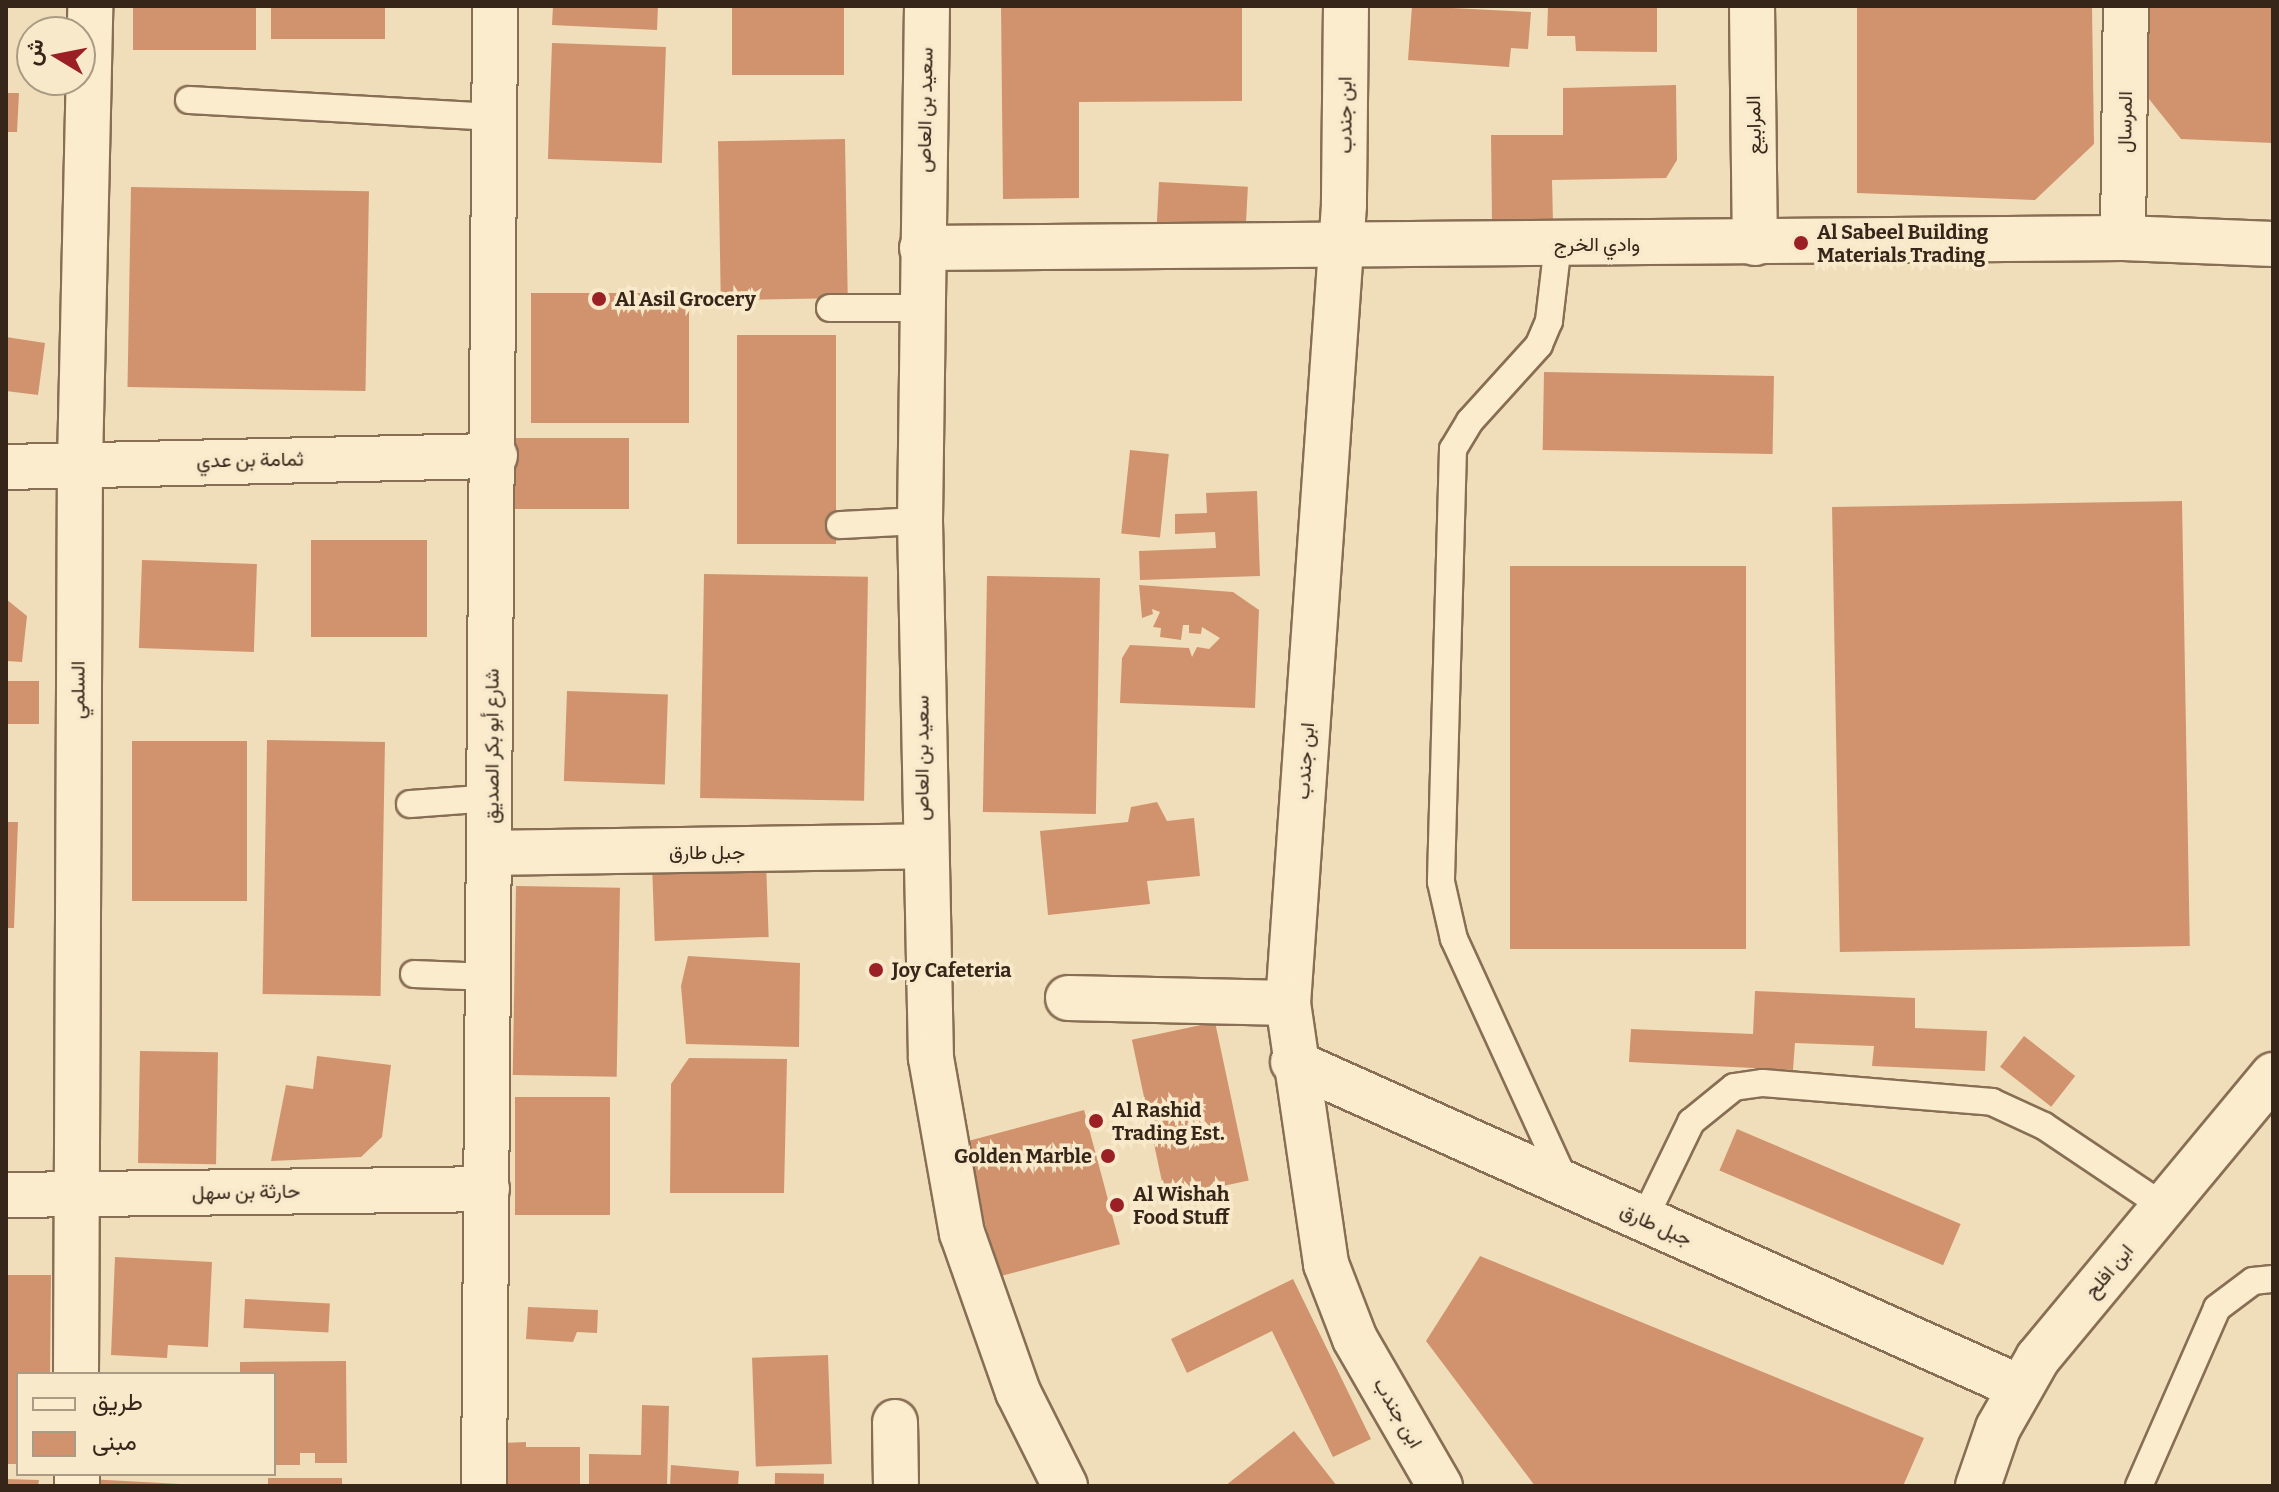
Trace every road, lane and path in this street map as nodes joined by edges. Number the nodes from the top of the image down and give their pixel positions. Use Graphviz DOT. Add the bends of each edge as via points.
graph roads {
  1 [pos="90,6"];
  2 [pos="495,6"];
  3 [pos="927,6"];
  4 [pos="1346,6"];
  5 [pos="1752,6"];
  6 [pos="2126,6"];
  7 [pos="189,100"];
  8 [pos="495,117"];
  9 [pos="2123,238"];
  10 [pos="1755,243"];
  11 [pos="1558,244"];
  12 [pos="2273,244"];
  13 [pos="1342,246"];
  14 [pos="922,248"];
  15 [pos="830,308"];
  16 [pos="921,308"];
  17 [pos="495,456"];
  18 [pos="80,463"];
  19 [pos="6,467"];
  20 [pos="920,521"];
  21 [pos="840,525"];
  22 [pos="491,798"];
  23 [pos="410,804"];
  24 [pos="922,846"];
  25 [pos="491,853"];
  26 [pos="414,974"];
  27 [pos="490,977"];
  28 [pos="1068,998"];
  29 [pos="1288,1003"];
  30 [pos="1293,1062"];
  31 [pos="2273,1075"];
  32 [pos="1566,1184"];
  33 [pos="487,1189"];
  34 [pos="74,1194"];
  35 [pos="6,1195"];
  36 [pos="2163,1206"];
  37 [pos="1644,1219"];
  38 [pos="2273,1279"];
  39 [pos="76,1372"];
  40 [pos="2019,1387"];
  41 [pos="895,1422"];
  42 [pos="484,1486"];
  43 [pos="896,1486"];
  44 [pos="1065,1486"];
  45 [pos="1440,1486"];
  46 [pos="1978,1486"];
  47 [pos="2139,1486"];
  1 -- 18 [label="street, السلمي"];
  2 -- 8 [label="street, شارع أبو بكر الصديق"];
  3 -- 14 [label="street, سعيد بن العاص"];
  4 -- 13 [label="street, ابن جندب"];
  5 -- 10 [label="street, المرابيع"];
  6 -- 9 [label="street, المرسال"];
  7 -- 8 [label="lane"];
  8 -- 17 [label="street, شارع أبو بكر الصديق"];
  9 -- 10 [label="street, وادي الخرج"];
  9 -- 12 [label="street, وادي الخرج"];
  10 -- 11 [label="street, وادي الخرج"];
  11 -- 13 [label="street, وادي الخرج"];
  11 -- 32 [label="lane" via="1549,321 1539,345 1453,449 1446,518 1441,882 1454,939"];
  13 -- 14 [label="street, وادي الخرج"];
  13 -- 29 [label="street, ابن جندب"];
  14 -- 16 [label="street, سعيد بن العاص"];
  15 -- 16 [label="lane"];
  16 -- 20 [label="street, سعيد بن العاص"];
  17 -- 18 [label="street, ثمامة بن عدي"];
  17 -- 22 [label="street, شارع أبو بكر الصديق"];
  18 -- 19 [label="street, ثمامة بن عدي"];
  18 -- 34 [label="street, السلمي"];
  20 -- 21 [label="lane"];
  20 -- 24 [label="street, سعيد بن العاص"];
  22 -- 23 [label="lane"];
  22 -- 25 [label="street, شارع أبو بكر الصديق"];
  24 -- 25 [label="street, جبل طارق"];
  24 -- 44 [label="street, سعيد بن العاص" via="931,1058 962,1233 1018,1392"];
  25 -- 27 [label="street, شارع أبو بكر الصديق"];
  26 -- 27 [label="lane"];
  27 -- 33 [label="street, شارع أبو بكر الصديق"];
  28 -- 29 [label="street"];
  29 -- 30 [label="street, ابن جندب"];
  30 -- 32 [label="street, جبل طارق"];
  30 -- 45 [label="street, ابن جندب" via="1326,1264 1355,1339"];
  31 -- 36 [label="street, ابن افلح"];
  32 -- 37 [label="street, جبل طارق"];
  33 -- 34 [label="street, حارثة بن سهل"];
  33 -- 42 [label="street, شارع أبو بكر الصديق"];
  34 -- 35 [label="street, حارثة بن سهل"];
  34 -- 39 [label="street, السلمي"];
  36 -- 37 [label="lane" via="2044,1126 1992,1102 1763,1083 1734,1087 1691,1122"];
  36 -- 40 [label="street, ابن افلح"];
  37 -- 40 [label="street, جبل طارق"];
  38 -- 47 [label="lane" via="2253,1281 2217,1308"];
  40 -- 46 [label="street, ابن افلح"];
  41 -- 43 [label="street"];
}
